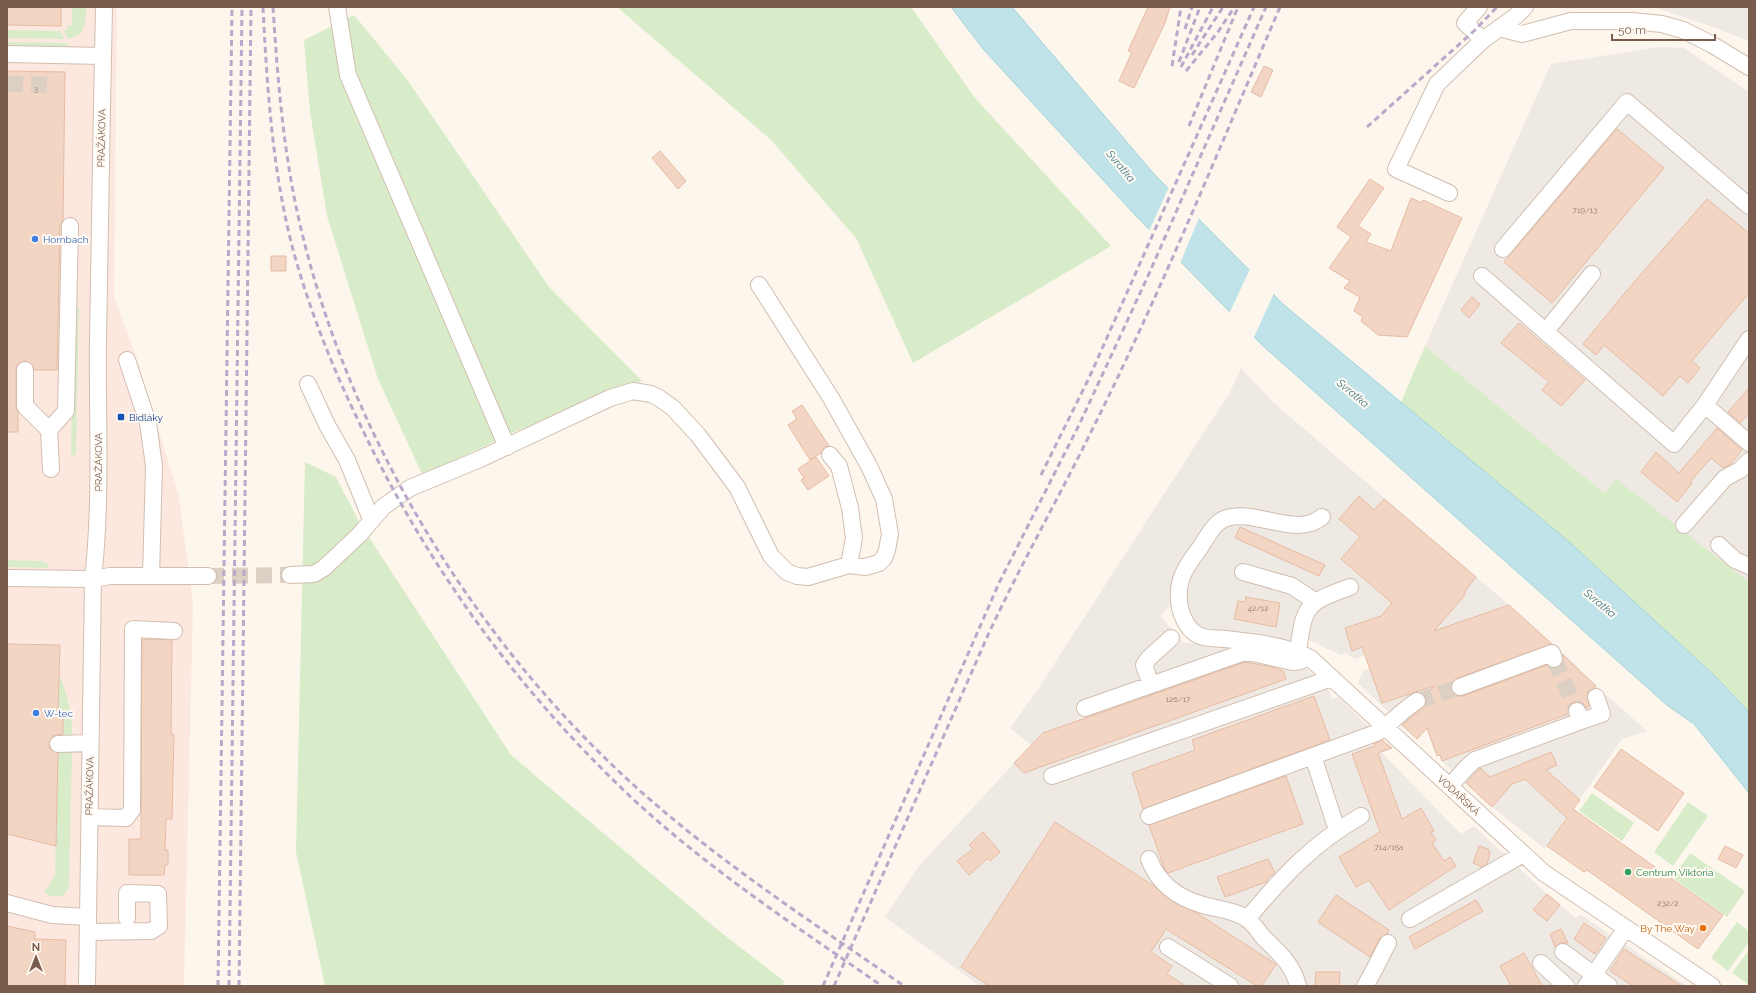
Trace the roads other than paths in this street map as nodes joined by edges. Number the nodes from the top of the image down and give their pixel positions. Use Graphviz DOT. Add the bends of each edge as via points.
graph roads {
  1 [pos="104,7"];
  2 [pos="336,7"];
  3 [pos="1479,7"];
  4 [pos="1525,7"];
  5 [pos="1499,28"];
  6 [pos="1483,40"];
  7 [pos="7,54"];
  8 [pos="102,56"];
  9 [pos="1749,67"];
  10 [pos="1449,193"];
  11 [pos="1749,206"];
  12 [pos="70,226"];
  13 [pos="1503,248"];
  14 [pos="1592,274"];
  15 [pos="1482,276"];
  16 [pos="759,285"];
  17 [pos="1546,332"];
  18 [pos="1749,339"];
  19 [pos="127,360"];
  20 [pos="30,370"];
  21 [pos="308,384"];
  22 [pos="1705,405"];
  23 [pos="49,430"];
  24 [pos="1749,443"];
  25 [pos="507,447"];
  26 [pos="830,455"];
  27 [pos="1749,461"];
  28 [pos="51,469"];
  29 [pos="1322,517"];
  30 [pos="371,520"];
  31 [pos="1684,525"];
  32 [pos="1719,545"];
  33 [pos="849,565"];
  34 [pos="1749,566"];
  35 [pos="1243,572"];
  36 [pos="290,575"];
  37 [pos="152,576"];
  38 [pos="208,576"];
  39 [pos="7,578"];
  40 [pos="92,578"];
  41 [pos="1350,587"];
  42 [pos="1316,602"];
  43 [pos="174,631"];
  44 [pos="1170,638"];
  45 [pos="1303,654"];
  46 [pos="1554,658"];
  47 [pos="1332,678"];
  48 [pos="1151,685"];
  49 [pos="1460,687"];
  50 [pos="1596,697"];
  51 [pos="1417,701"];
  52 [pos="1084,708"];
  53 [pos="1386,727"];
  54 [pos="90,743"];
  55 [pos="58,744"];
  56 [pos="1313,756"];
  57 [pos="1052,776"];
  58 [pos="1450,786"];
  59 [pos="1149,816"];
  60 [pos="1361,816"];
  61 [pos="89,817"];
  62 [pos="1337,830"];
  63 [pos="1523,854"];
  64 [pos="1149,859"];
  65 [pos="7,903"];
  66 [pos="127,918"];
  67 [pos="1247,919"];
  68 [pos="1410,919"];
  69 [pos="88,924"];
  70 [pos="1626,928"];
  71 [pos="1388,942"];
  72 [pos="1168,947"];
  73 [pos="1564,952"];
  74 [pos="1542,962"];
  75 [pos="1590,980"];
  76 [pos="87,986"];
  77 [pos="1230,986"];
  78 [pos="1298,986"];
  79 [pos="1365,986"];
  80 [pos="1566,986"];
  81 [pos="1609,986"];
  82 [pos="1712,986"];
  1 -- 8 [label="street, PRAŽÁKOVA"];
  2 -- 25 [label="street" via="348,75"];
  3 -- 6 [label="street" via="1465,23"];
  4 -- 5 [label="street"];
  5 -- 6 [label="street"];
  5 -- 9 [label="street" via="1522,34 1570,21 1632,21 1662,24 1683,30"];
  6 -- 10 [label="street" via="1437,84 1396,169"];
  7 -- 8 [label="street"];
  8 -- 40 [label="street, PRAŽÁKOVA" via="98,528"];
  11 -- 13 [label="street" via="1627,102"];
  12 -- 23 [label="street" via="66,411"];
  14 -- 17 [label="street"];
  15 -- 17 [label="street"];
  16 -- 33 [label="street" via="831,398 869,466 884,499 890,534 884,558 873,566"];
  17 -- 22 [label="street" via="1674,444"];
  18 -- 22 [label="street"];
  19 -- 37 [label="street" via="148,423 154,466"];
  20 -- 23 [label="street" via="34,414"];
  21 -- 30 [label="street" via="327,426 347,460"];
  22 -- 24 [label="street"];
  23 -- 28 [label="street"];
  25 -- 30 [label="street" via="410,488 383,507"];
  25 -- 33 [label="street" via="615,396 633,392 651,394 673,408 720,463 737,487 768,549 787,572 808,577"];
  26 -- 33 [label="street" via="839,466 850,508 854,538"];
  27 -- 31 [label="street" via="1740,470 1724,478"];
  29 -- 45 [label="street, VODAŘSKÁ" via="1311,524 1228,518 1218,523 1188,564 1179,587 1181,612 1185,621 1198,635 1246,641"];
  30 -- 36 [label="street" via="324,568 314,574"];
  32 -- 34 [label="street" via="1735,560"];
  35 -- 42 [label="street" via="1292,586"];
  37 -- 38 [label="street"];
  37 -- 40 [label="street"];
  39 -- 40 [label="street"];
  40 -- 54 [label="street, PRAŽÁKOVA"];
  41 -- 42 [label="street" via="1320,598"];
  42 -- 45 [label="street" via="1303,618"];
  43 -- 61 [label="street" via="133,629 132,810 126,818"];
  44 -- 48 [label="street" via="1144,665"];
  45 -- 47 [label="street, VODAŘSKÁ"];
  45 -- 48 [label="street" via="1300,661 1293,662 1242,653"];
  46 -- 49 [label="street" via="1552,653"];
  47 -- 53 [label="street, VODAŘSKÁ"];
  47 -- 57 [label="street"];
  48 -- 52 [label="street"];
  50 -- 58 [label="street" via="1602,714 1579,716 1476,760"];
  51 -- 53 [label="street"];
  53 -- 56 [label="street"];
  53 -- 58 [label="street, VODAŘSKÁ"];
  54 -- 55 [label="street"];
  54 -- 61 [label="street, PRAŽÁKOVA"];
  56 -- 59 [label="street"];
  56 -- 62 [label="street"];
  58 -- 63 [label="street, VODAŘSKÁ"];
  60 -- 62 [label="street"];
  61 -- 69 [label="street, PRAŽÁKOVA"];
  62 -- 67 [label="street" via="1294,865"];
  63 -- 68 [label="street"];
  63 -- 70 [label="street, VODAŘSKÁ" via="1544,873"];
  64 -- 67 [label="street" via="1153,871 1161,882 1186,899"];
  65 -- 69 [label="street"];
  66 -- 69 [label="street" via="127,893 158,894 158,926 151,931"];
  67 -- 78 [label="street" via="1287,961"];
  69 -- 76 [label="street, PRAŽÁKOVA"];
  70 -- 75 [label="street"];
  70 -- 82 [label="street, VODAŘSKÁ"];
  71 -- 79 [label="street"];
  72 -- 77 [label="street"];
  73 -- 75 [label="street"];
  74 -- 80 [label="street"];
  75 -- 81 [label="street"];
}
